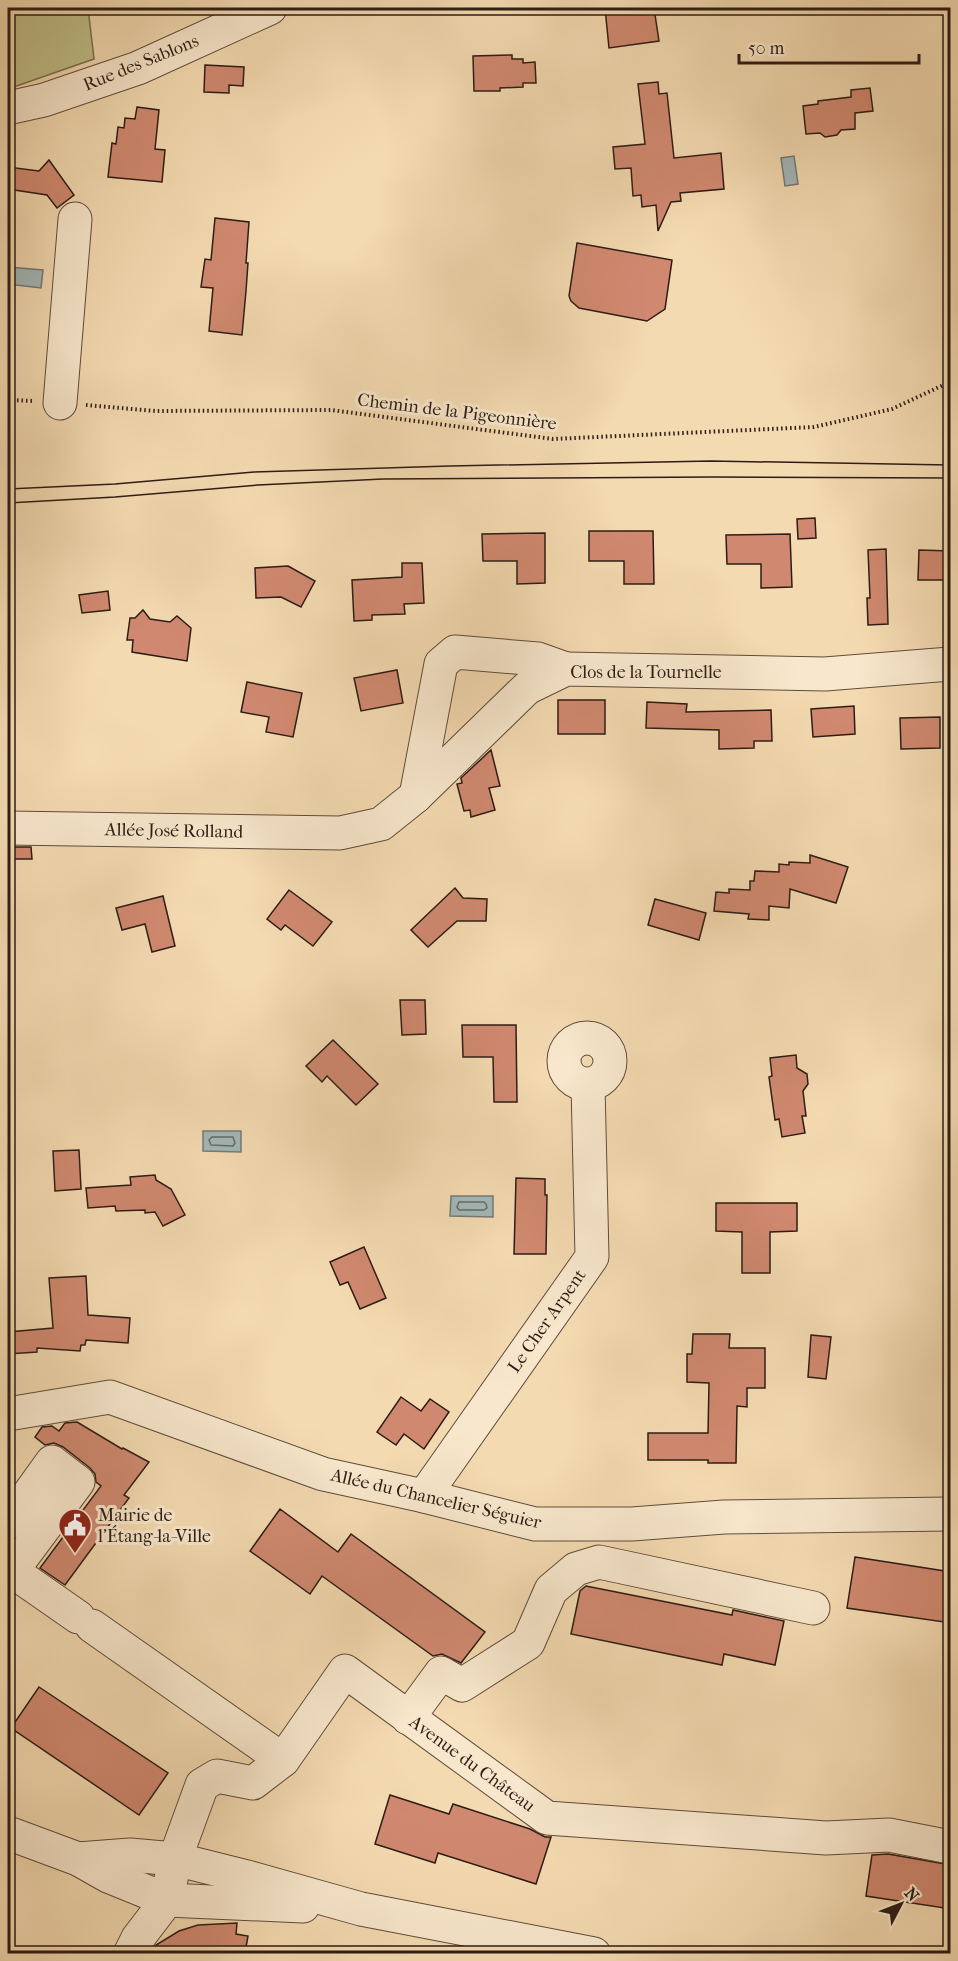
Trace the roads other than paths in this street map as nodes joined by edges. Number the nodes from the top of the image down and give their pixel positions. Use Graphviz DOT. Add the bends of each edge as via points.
graph roads {
  1 [pos="270,8"];
  2 [pos="8,108"];
  3 [pos="75,219"];
  4 [pos="60,403"];
  5 [pos="947,662"];
  6 [pos="566,669"];
  7 [pos="416,796"];
  8 [pos="8,828"];
  9 [pos="340,833"];
  10 [pos="588,1085"];
  11 [pos="8,1414"];
  12 [pos="424,1496"];
  13 [pos="951,1514"];
  14 [pos="8,1523"];
  15 [pos="14,1557"];
  16 [pos="813,1608"];
  17 [pos="408,1718"];
  18 [pos="283,1760"];
  19 [pos="8,1833"];
  20 [pos="951,1847"];
  21 [pos="78,1859"];
  22 [pos="175,1859"];
  23 [pos="167,1900"];
  24 [pos="362,1909"];
  25 [pos="129,1948"];
  26 [pos="594,1953"];
  1 -- 2 [label="street, Rue des Sablons" via="138,68"];
  3 -- 4 [label="street"];
  5 -- 6 [label="street, Clos de la Tournelle" via="825,674"];
  6 -- 7 [label="street, Clos de la Tournelle" via="527,688"];
  6 -- 7 [label="street" via="538,659 455,652 441,664"];
  7 -- 9 [label="street, Clos de la Tournelle" via="381,824"];
  8 -- 9 [label="street, Allée José Rolland"];
  10 -- 12 [label="street, Le Cher Arpent" via="592,1257"];
  11 -- 12 [label="street, Allée du Chancelier Séguier" via="110,1397 323,1474"];
  12 -- 13 [label="street, Allée du Chancelier Séguier" via="535,1524"];
  14 -- 15 [label="street" via="52,1462 78,1482"];
  15 -- 18 [label="street" via="85,1622"];
  16 -- 17 [label="street" via="599,1562 576,1569 551,1590 528,1643 462,1685 441,1673"];
  17 -- 18 [label="street, Avenue du Château" via="345,1671"];
  17 -- 20 [label="street, Avenue du Château" via="547,1818 826,1838 889,1835"];
  18 -- 22 [label="street" via="253,1783 217,1776 202,1785"];
  19 -- 21 [label="street"];
  21 -- 22 [label="street" via="130,1855"];
  21 -- 23 [label="street"];
  22 -- 23 [label="street"];
  22 -- 24 [label="street"];
  23 -- 24 [label="street"];
  23 -- 25 [label="street"];
  24 -- 26 [label="street"];
}
